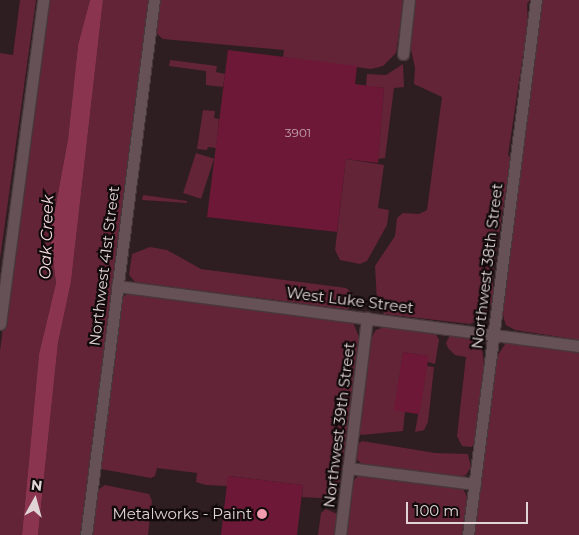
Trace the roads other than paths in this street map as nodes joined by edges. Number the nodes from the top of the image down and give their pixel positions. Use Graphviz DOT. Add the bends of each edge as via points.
graph roads {
  1 [pos="43,0"];
  2 [pos="154,0"];
  3 [pos="409,0"];
  4 [pos="536,0"];
  5 [pos="402,54"];
  6 [pos="3,271"];
  7 [pos="117,286"];
  8 [pos="367,318"];
  9 [pos="0,324"];
  10 [pos="494,334"];
  11 [pos="579,346"];
  12 [pos="348,468"];
  13 [pos="475,484"];
  14 [pos="86,535"];
  15 [pos="340,535"];
  16 [pos="468,535"];
  1 -- 6 [label="street"];
  2 -- 7 [label="street, Northwest 41st Street"];
  3 -- 5 [label="street"];
  4 -- 10 [label="street, Northwest 38th Street"];
  6 -- 9 [label="street"];
  7 -- 8 [label="street, West Luke Street"];
  7 -- 14 [label="street, Northwest 41st Street"];
  8 -- 10 [label="street, West Luke Street"];
  8 -- 12 [label="street, Northwest 39th Street"];
  10 -- 11 [label="street, West Luke Street"];
  10 -- 13 [label="street, Northwest 38th Street"];
  12 -- 13 [label="street"];
  12 -- 15 [label="street, Northwest 39th Street"];
  13 -- 16 [label="street, Northwest 38th Street"];
}
